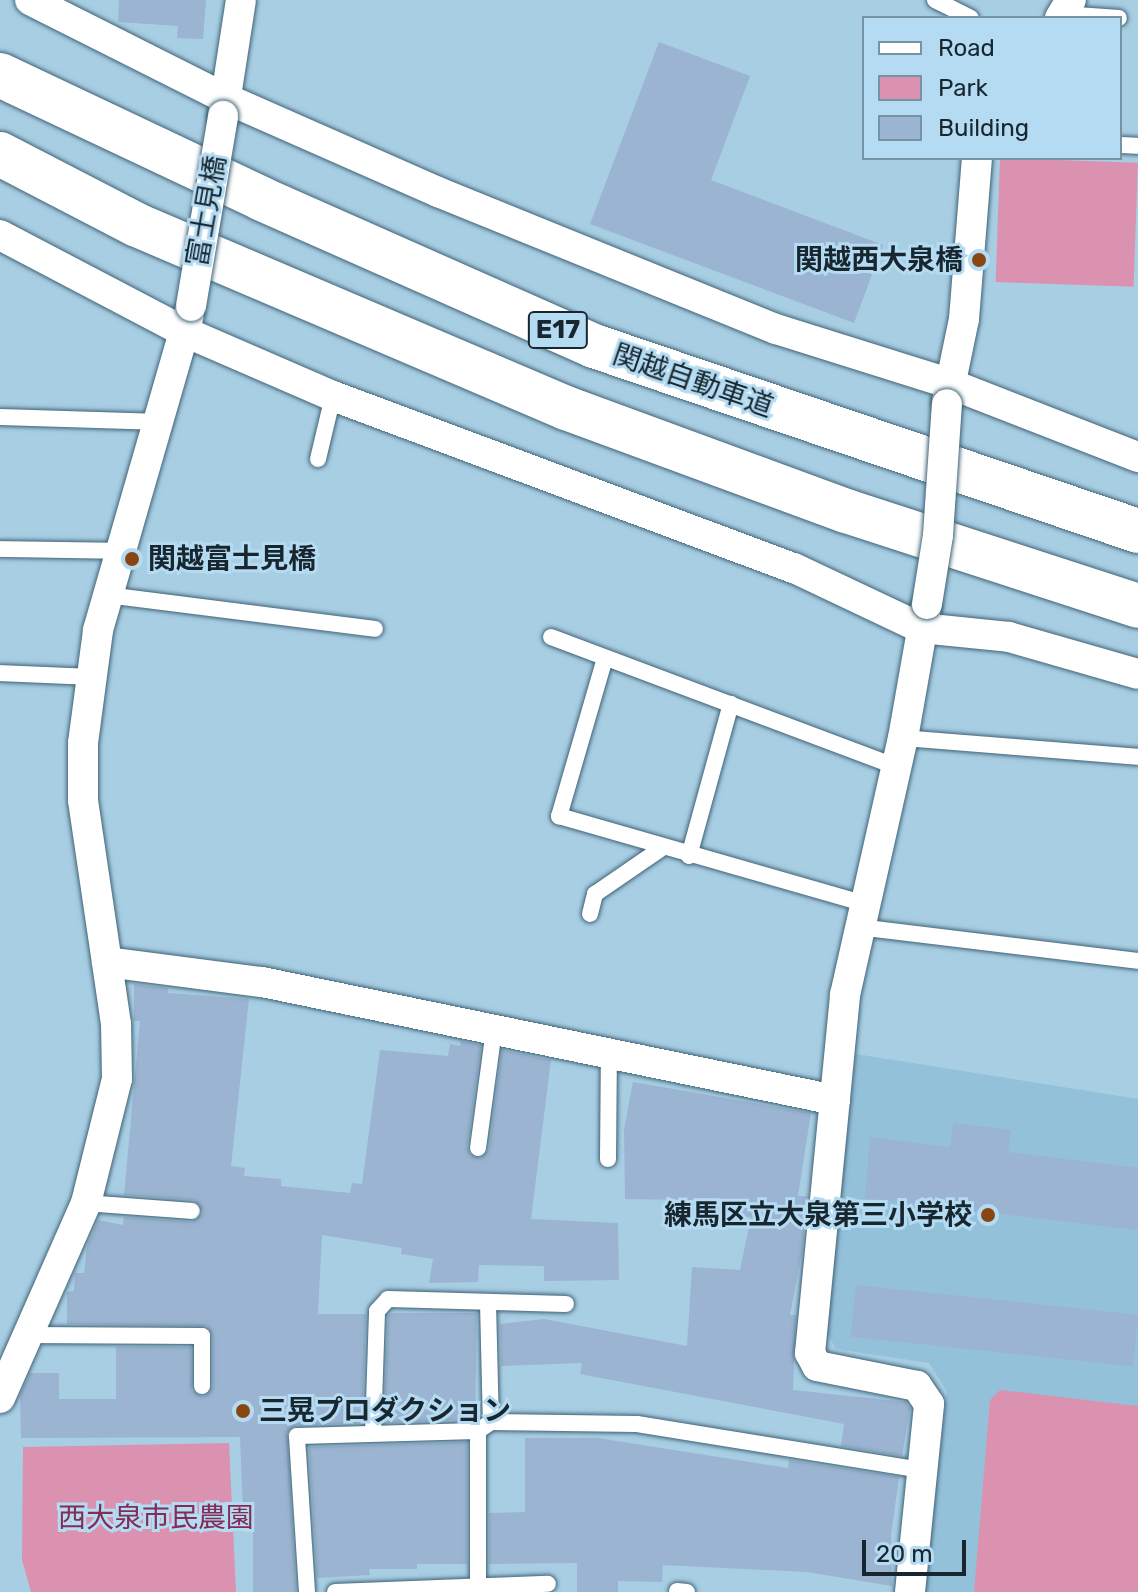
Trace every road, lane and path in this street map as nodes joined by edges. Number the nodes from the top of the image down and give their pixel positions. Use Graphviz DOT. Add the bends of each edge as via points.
graph roads {
  1 [pos="30,0"];
  2 [pos="241,0"];
  3 [pos="935,0"];
  4 [pos="1065,11"];
  5 [pos="967,16"];
  6 [pos="1104,16"];
  7 [pos="0,75"];
  8 [pos="225,108"];
  9 [pos="0,154"];
  10 [pos="977,160"];
  11 [pos="0,235"];
  12 [pos="188,319"];
  13 [pos="947,394"];
  14 [pos="333,396"];
  15 [pos="0,417"];
  16 [pos="162,422"];
  17 [pos="1138,457"];
  18 [pos="318,459"];
  19 [pos="1138,531"];
  20 [pos="0,549"];
  21 [pos="121,551"];
  22 [pos="107,595"];
  23 [pos="1138,606"];
  24 [pos="924,616"];
  25 [pos="375,629"];
  26 [pos="551,637"];
  27 [pos="605,658"];
  28 [pos="0,673"];
  29 [pos="1138,674"];
  30 [pos="91,677"];
  31 [pos="731,704"];
  32 [pos="900,752"];
  33 [pos="1138,757"];
  34 [pos="662,848"];
  35 [pos="689,856"];
  36 [pos="590,914"];
  37 [pos="860,915"];
  38 [pos="1138,961"];
  39 [pos="107,962"];
  40 [pos="494,1029"];
  41 [pos="609,1052"];
  42 [pos="835,1100"];
  43 [pos="478,1148"];
  44 [pos="608,1159"];
  45 [pos="86,1203"];
  46 [pos="192,1211"];
  47 [pos="488,1303"];
  48 [pos="566,1304"];
  49 [pos="26,1335"];
  50 [pos="202,1386"];
  51 [pos="0,1398"];
  52 [pos="484,1426"];
  53 [pos="373,1433"];
  54 [pos="922,1470"];
  55 [pos="548,1584"];
  56 [pos="477,1589"];
  57 [pos="677,1591"];
  58 [pos="307,1592"];
  59 [pos="335,1592"];
  60 [pos="687,1592"];
  61 [pos="910,1592"];
  1 -- 8 [label="street"];
  2 -- 8 [label="street, 富士見橋"];
  3 -- 5 [label="lane"];
  4 -- 6 [label="lane"];
  7 -- 19 [label="highway, 関越自動車道 / E17" via="262,199 594,346"];
  8 -- 12 [label="street, 富士見橋, bridge"];
  8 -- 13 [label="street"];
  9 -- 23 [label="highway, E17" via="137,225 566,408 846,511"];
  10 -- 13 [label="street" via="964,319"];
  11 -- 12 [label="street"];
  12 -- 14 [label="street"];
  12 -- 16 [label="street, 富士見橋"];
  13 -- 17 [label="street"];
  13 -- 24 [label="street, bridge" via="938,535"];
  14 -- 18 [label="lane"];
  14 -- 24 [label="street"];
  15 -- 16 [label="lane"];
  16 -- 21 [label="street, 富士見橋"];
  20 -- 21 [label="lane"];
  21 -- 22 [label="street, 富士見橋"];
  22 -- 25 [label="lane"];
  22 -- 30 [label="street, 富士見橋"];
  24 -- 29 [label="street"];
  24 -- 32 [label="street"];
  26 -- 27 [label="lane"];
  27 -- 31 [label="lane"];
  27 -- 34 [label="lane" via="559,816"];
  28 -- 30 [label="lane"];
  30 -- 39 [label="street, 富士見橋" via="83,800"];
  31 -- 32 [label="lane"];
  31 -- 35 [label="lane"];
  32 -- 33 [label="lane"];
  32 -- 37 [label="street"];
  34 -- 35 [label="lane"];
  34 -- 36 [label="lane" via="595,894"];
  35 -- 37 [label="lane"];
  37 -- 38 [label="lane"];
  37 -- 42 [label="street" via="845,995"];
  39 -- 40 [label="street" via="262,982"];
  39 -- 45 [label="street, 富士見橋" via="117,1079"];
  40 -- 41 [label="street"];
  40 -- 43 [label="lane"];
  41 -- 42 [label="street"];
  41 -- 44 [label="lane"];
  42 -- 54 [label="street" via="810,1353 817,1366 917,1386 929,1404"];
  45 -- 46 [label="lane"];
  45 -- 49 [label="street, 富士見橋"];
  47 -- 48 [label="lane"];
  47 -- 52 [label="lane"];
  47 -- 53 [label="lane" via="388,1299 377,1311"];
  49 -- 50 [label="lane" via="202,1336"];
  49 -- 51 [label="street, 富士見橋"];
  52 -- 53 [label="lane"];
  52 -- 54 [label="lane" via="637,1424"];
  52 -- 56 [label="lane"];
  53 -- 58 [label="lane" via="297,1436"];
  54 -- 61 [label="street"];
  55 -- 56 [label="lane"];
  56 -- 59 [label="lane"];
  57 -- 60 [label="lane"];
}
